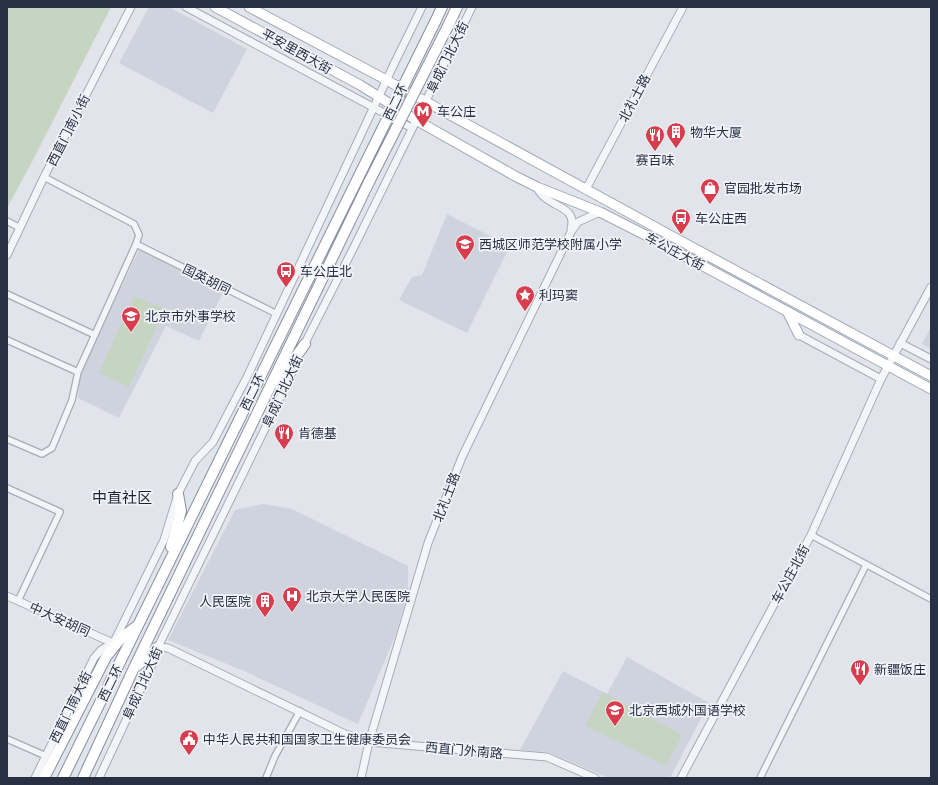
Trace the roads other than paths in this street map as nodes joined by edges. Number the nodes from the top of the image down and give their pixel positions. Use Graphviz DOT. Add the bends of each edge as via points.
graph roads {
  1 [pos="131,7"];
  2 [pos="186,7"];
  3 [pos="215,7"];
  4 [pos="249,7"];
  5 [pos="422,7"];
  6 [pos="442,7"];
  7 [pos="457,7"];
  8 [pos="472,7"];
  9 [pos="683,7"];
  10 [pos="386,81"];
  11 [pos="379,97"];
  12 [pos="425,101"];
  13 [pos="374,108"];
  14 [pos="414,124"];
  15 [pos="44,177"];
  16 [pos="537,187"];
  17 [pos="586,189"];
  18 [pos="600,212"];
  19 [pos="7,221"];
  20 [pos="20,228"];
  21 [pos="571,232"];
  22 [pos="136,244"];
  23 [pos="7,255"];
  24 [pos="931,287"];
  25 [pos="7,294"];
  26 [pos="787,311"];
  27 [pos="277,314"];
  28 [pos="95,335"];
  29 [pos="799,335"];
  30 [pos="7,340"];
  31 [pos="900,343"];
  32 [pos="304,344"];
  33 [pos="893,355"];
  34 [pos="931,360"];
  35 [pos="888,365"];
  36 [pos="78,372"];
  37 [pos="931,376"];
  38 [pos="881,379"];
  39 [pos="931,389"];
  40 [pos="259,409"];
  41 [pos="7,439"];
  42 [pos="7,488"];
  43 [pos="178,494"];
  44 [pos="811,535"];
  45 [pos="866,564"];
  46 [pos="166,569"];
  47 [pos="7,596"];
  48 [pos="931,599"];
  49 [pos="18,601"];
  50 [pos="140,621"];
  51 [pos="116,642"];
  52 [pos="158,647"];
  53 [pos="133,670"];
  54 [pos="300,711"];
  55 [pos="7,739"];
  56 [pos="369,742"];
  57 [pos="46,756"];
  58 [pos="35,778"];
  59 [pos="44,778"];
  60 [pos="63,778"];
  61 [pos="83,778"];
  62 [pos="99,778"];
  63 [pos="266,778"];
  64 [pos="361,778"];
  65 [pos="595,778"];
  66 [pos="681,778"];
  67 [pos="761,778"];
  1 -- 15 [label="street, 西直门南小街"];
  2 -- 13 [label="street"];
  3 -- 11 [label="main road, 平安里西大街"];
  4 -- 10 [label="main road, 平安里西大街"];
  5 -- 10 [label="street"];
  6 -- 46 [label="highway, 西二环, bridge"];
  7 -- 40 [label="highway, 西二环, bridge"];
  8 -- 12 [label="street, 阜成门北大街"];
  9 -- 17 [label="street, 北礼士路"];
  10 -- 11 [label="street"];
  10 -- 12 [label="main road, 平安里西大街"];
  11 -- 13 [label="street"];
  11 -- 14 [label="main road, 平安里西大街"];
  12 -- 14 [label="street, 阜成门北大街"];
  12 -- 17 [label="main road, 车公庄大街"];
  13 -- 14 [label="street"];
  13 -- 27 [label="street"];
  14 -- 16 [label="main road, 车公庄大街"];
  14 -- 32 [label="street, 阜成门北大街"];
  15 -- 20 [label="street, 西直门南小街"];
  15 -- 22 [label="street" via="134,224 139,235"];
  16 -- 18 [label="main road, 车公庄大街"];
  16 -- 21 [label="street" via="542,195 571,215"];
  17 -- 33 [label="main road, 车公庄大街"];
  18 -- 21 [label="street, 北礼士路" via="578,222"];
  18 -- 26 [label="main road, 车公庄大街"];
  19 -- 20 [label="street"];
  20 -- 23 [label="street, 西直门南小街"];
  21 -- 56 [label="street, 北礼士路" via="462,457 428,543"];
  22 -- 27 [label="street, 国英胡同"];
  22 -- 28 [label="street"];
  24 -- 31 [label="street, 车公庄北街"];
  25 -- 28 [label="street"];
  26 -- 29 [label="main road"];
  26 -- 35 [label="main road, 车公庄大街"];
  27 -- 43 [label="street" via="213,442 195,461"];
  28 -- 36 [label="street"];
  29 -- 38 [label="street"];
  30 -- 36 [label="street"];
  31 -- 33 [label="street, 车公庄北街"];
  31 -- 34 [label="street"];
  32 -- 40 [label="highway"];
  32 -- 52 [label="street, 阜成门北大街"];
  33 -- 35 [label="street, 车公庄北街"];
  33 -- 37 [label="main road, 车公庄大街"];
  35 -- 38 [label="street, 车公庄北街"];
  35 -- 39 [label="main road, 车公庄大街"];
  36 -- 41 [label="street" via="72,400 52,448 42,454"];
  38 -- 44 [label="street, 车公庄北街"];
  40 -- 53 [label="highway, 西二环"];
  42 -- 49 [label="street" via="60,512"];
  43 -- 46 [label="highway" via="181,511"];
  43 -- 51 [label="street" via="164,540"];
  44 -- 45 [label="street"];
  44 -- 66 [label="street, 车公庄北街"];
  45 -- 48 [label="street"];
  45 -- 67 [label="street"];
  46 -- 50 [label="highway, 西二环"];
  47 -- 49 [label="street, 中大安胡同"];
  49 -- 51 [label="street, 中大安胡同"];
  50 -- 51 [label="highway"];
  50 -- 60 [label="highway, 西二环"];
  51 -- 57 [label="street, 西直门南大街" via="103,648 95,657"];
  51 -- 59 [label="highway" via="80,705"];
  52 -- 53 [label="highway"];
  52 -- 54 [label="street, 西直门外南路" via="168,648"];
  52 -- 62 [label="street, 阜成门北大街"];
  53 -- 61 [label="highway, 西二环"];
  54 -- 56 [label="street, 西直门外南路" via="345,734"];
  54 -- 63 [label="street"];
  55 -- 57 [label="street"];
  56 -- 64 [label="street, 北礼士路"];
  56 -- 65 [label="street, 西直门外南路" via="547,757"];
  57 -- 58 [label="street, 西直门南大街"];
}
